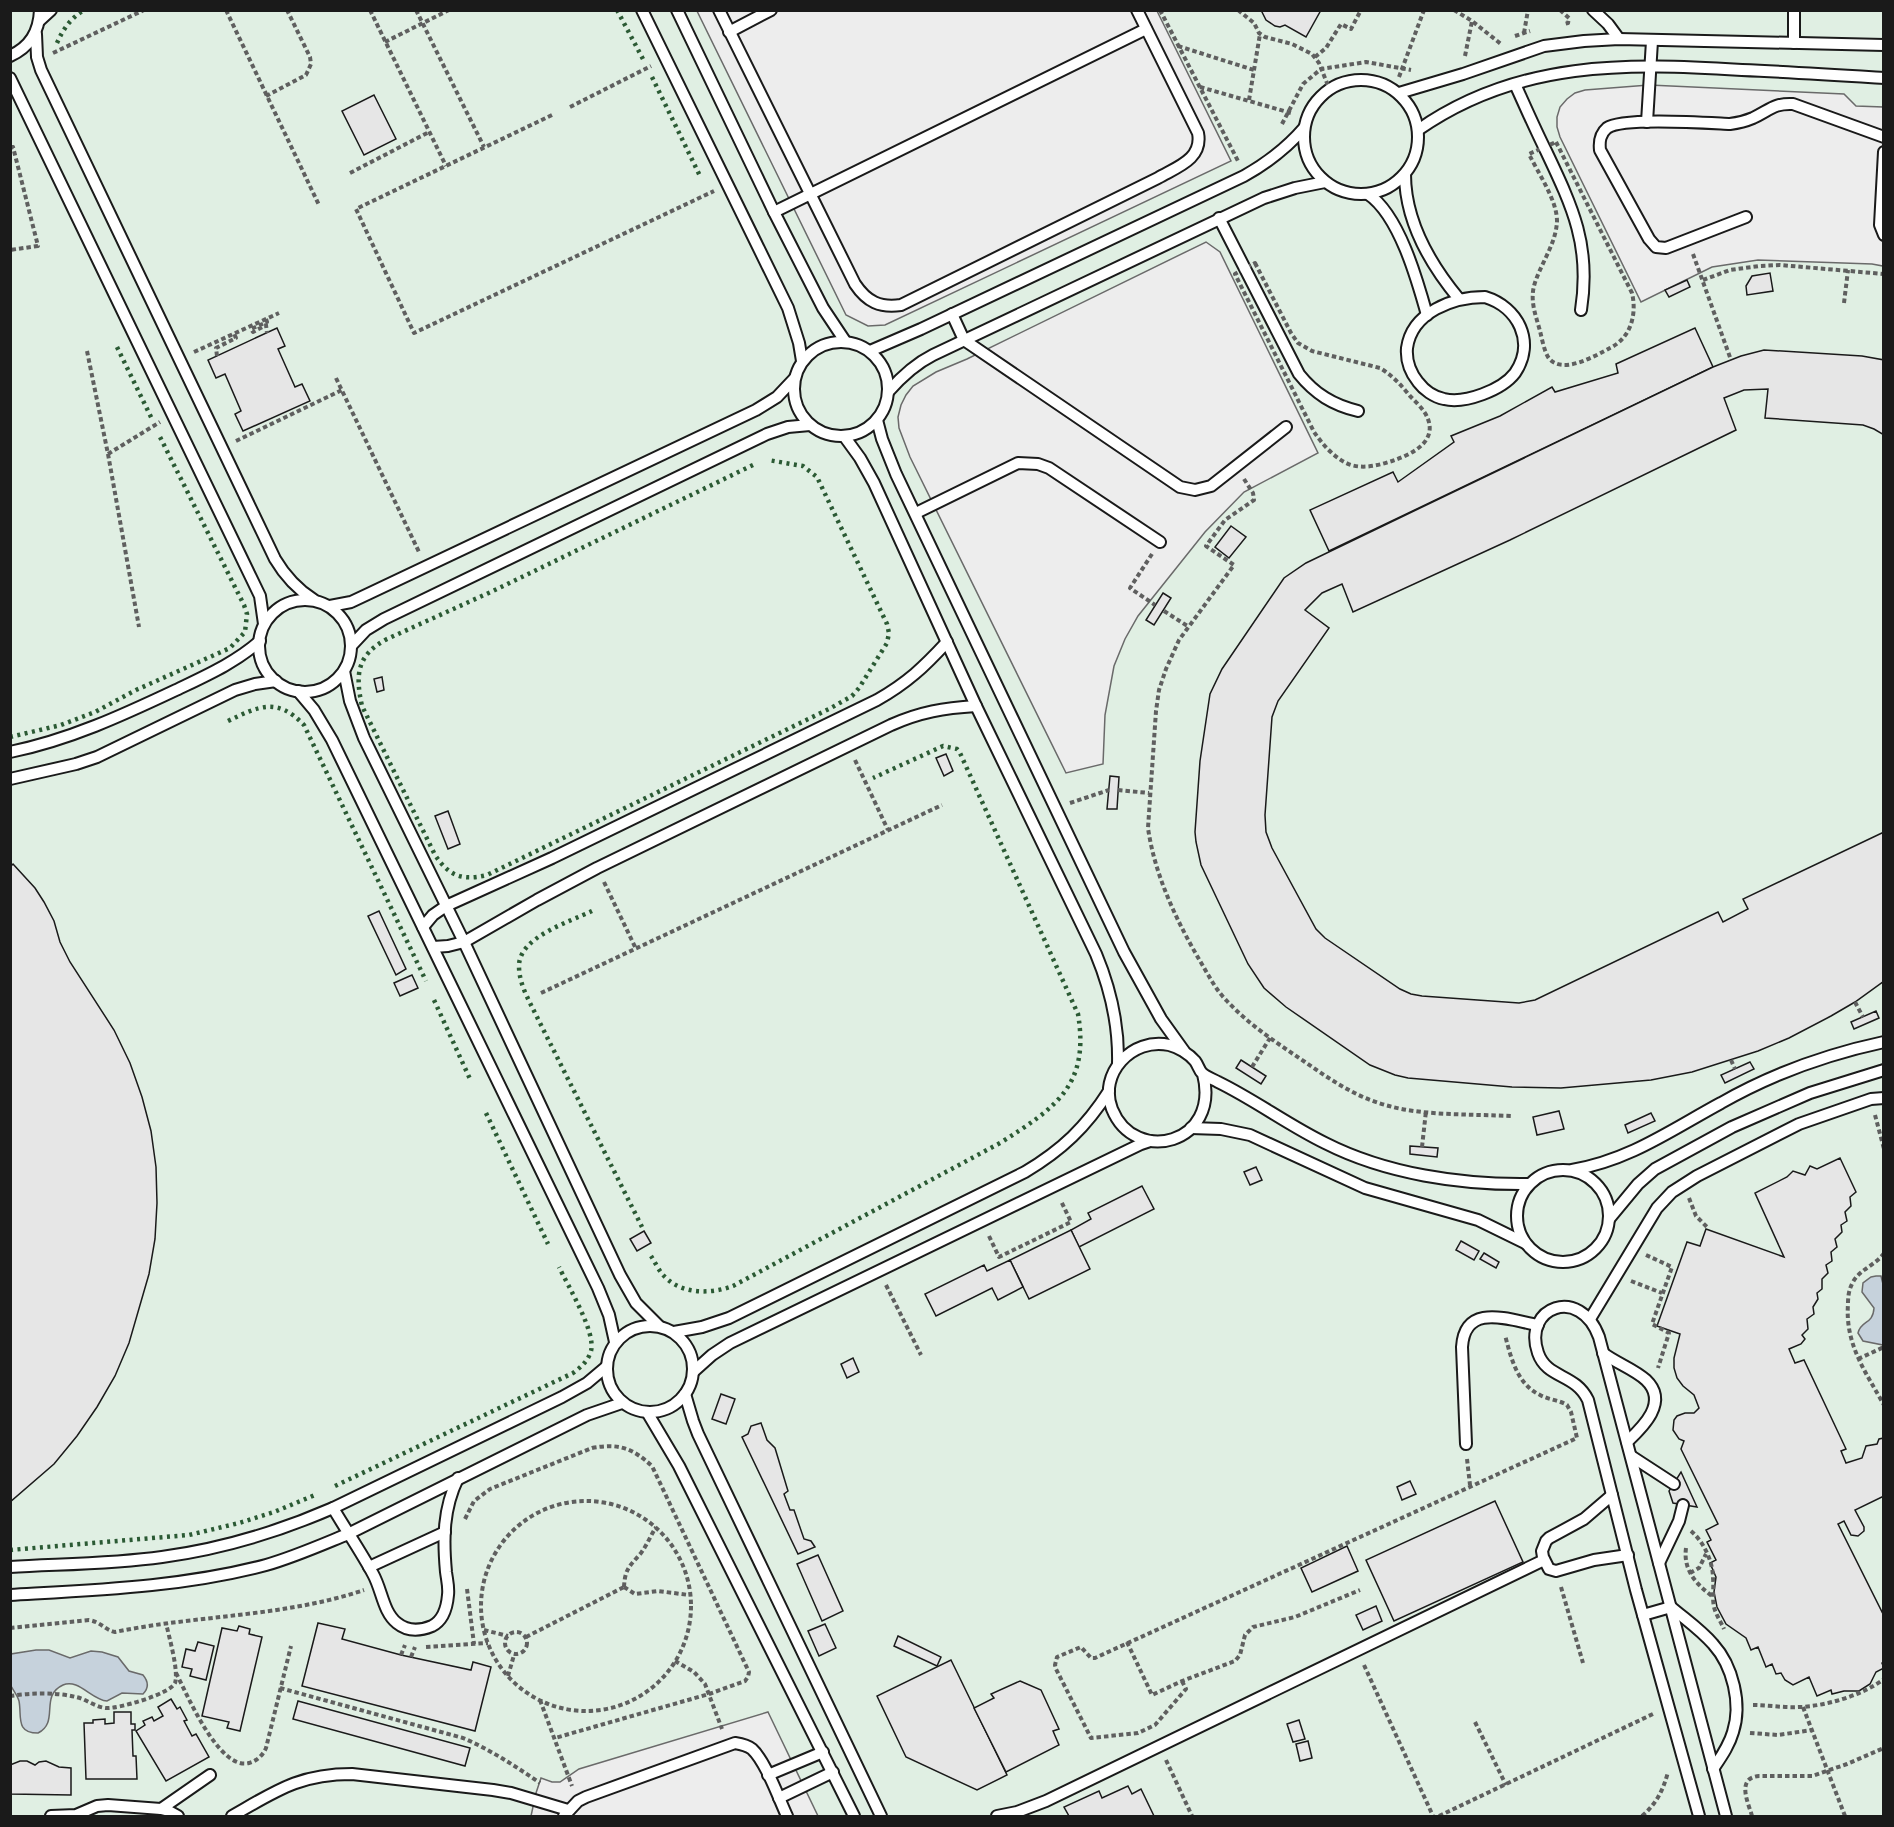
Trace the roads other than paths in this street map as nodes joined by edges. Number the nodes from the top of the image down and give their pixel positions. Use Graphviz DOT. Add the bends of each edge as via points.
graph roads {
  1 [pos="51,10"];
  2 [pos="642,10"];
  3 [pos="677,10"];
  4 [pos="719,10"];
  5 [pos="771,10"];
  6 [pos="1137,10"];
  7 [pos="1593,10"];
  8 [pos="1794,10"];
  9 [pos="40,16"];
  10 [pos="1146,29"];
  11 [pos="729,32"];
  12 [pos="36,34"];
  13 [pos="1619,39"];
  14 [pos="1652,41"];
  15 [pos="1794,43"];
  16 [pos="1884,45"];
  17 [pos="10,56"];
  18 [pos="1650,66"];
  19 [pos="10,78"];
  20 [pos="1884,78"];
  21 [pos="1515,84"];
  22 [pos="1396,91"];
  23 [pos="1647,122"];
  24 [pos="1304,128"];
  25 [pos="1418,130"];
  26 [pos="1884,137"];
  27 [pos="1884,152"];
  28 [pos="1405,174"];
  29 [pos="1325,182"];
  30 [pos="810,194"];
  31 [pos="1368,194"];
  32 [pos="774,212"];
  33 [pos="1746,217"];
  34 [pos="1219,218"];
  35 [pos="1884,236"];
  36 [pos="1459,299"];
  37 [pos="1581,310"];
  38 [pos="952,314"];
  39 [pos="1427,315"];
  40 [pos="964,340"];
  41 [pos="845,341"];
  42 [pos="870,351"];
  43 [pos="802,361"];
  44 [pos="794,380"];
  45 [pos="888,392"];
  46 [pos="1358,411"];
  47 [pos="877,420"];
  48 [pos="810,425"];
  49 [pos="1286,427"];
  50 [pos="844,436"];
  51 [pos="916,513"];
  52 [pos="1160,542"];
  53 [pos="314,600"];
  54 [pos="330,606"];
  55 [pos="264,624"];
  56 [pos="260,641"];
  57 [pos="947,642"];
  58 [pos="351,646"];
  59 [pos="344,670"];
  60 [pos="276,681"];
  61 [pos="298,691"];
  62 [pos="976,706"];
  63 [pos="10,752"];
  64 [pos="10,779"];
  65 [pos="446,906"];
  66 [pos="423,927"];
  67 [pos="464,942"];
  68 [pos="433,947"];
  69 [pos="1884,1042"];
  70 [pos="1184,1051"];
  71 [pos="1118,1064"];
  72 [pos="1884,1070"];
  73 [pos="1203,1074"];
  74 [pos="1109,1091"];
  75 [pos="1884,1098"];
  76 [pos="1191,1128"];
  77 [pos="1150,1141"];
  78 [pos="1572,1170"];
  79 [pos="1529,1184"];
  80 [pos="1609,1219"];
  81 [pos="1525,1243"];
  82 [pos="1590,1320"];
  83 [pos="1538,1325"];
  84 [pos="659,1326"];
  85 [pos="674,1332"];
  86 [pos="615,1342"];
  87 [pos="1603,1353"];
  88 [pos="606,1367"];
  89 [pos="693,1372"];
  90 [pos="685,1394"];
  91 [pos="622,1403"];
  92 [pos="648,1412"];
  93 [pos="1627,1442"];
  94 [pos="1466,1444"];
  95 [pos="1631,1456"];
  96 [pos="458,1478"];
  97 [pos="1674,1484"];
  98 [pos="1612,1495"];
  99 [pos="1683,1504"];
  100 [pos="333,1508"];
  101 [pos="445,1532"];
  102 [pos="348,1534"];
  103 [pos="1628,1555"];
  104 [pos="1544,1560"];
  105 [pos="1659,1563"];
  106 [pos="10,1567"];
  107 [pos="369,1567"];
  108 [pos="10,1595"];
  109 [pos="1671,1607"];
  110 [pos="1643,1615"];
  111 [pos="823,1752"];
  112 [pos="1713,1769"];
  113 [pos="833,1772"];
  114 [pos="210,1775"];
  115 [pos="768,1775"];
  116 [pos="779,1798"];
  117 [pos="161,1809"];
  118 [pos="566,1813"];
  119 [pos="51,1816"];
  120 [pos="178,1816"];
  121 [pos="232,1816"];
  122 [pos="787,1816"];
  123 [pos="854,1816"];
  124 [pos="881,1816"];
  125 [pos="997,1816"];
  126 [pos="1700,1816"];
  127 [pos="1726,1816"];
  1 -- 9 [label="lane"];
  2 -- 43 [label="lane" via="788,308"];
  3 -- 32 [label="lane"];
  4 -- 11 [label="lane"];
  5 -- 11 [label="lane"];
  6 -- 10 [label="lane"];
  7 -- 13 [label="lane"];
  8 -- 15 [label="lane"];
  9 -- 12 [label="lane"];
  10 -- 30 [label="lane"];
  10 -- 30 [label="lane" via="1198,133 1200,140 1190,160 901,305 879,305 861,294"];
  11 -- 30 [label="lane"];
  12 -- 17 [label="lane" via="22,50"];
  12 -- 53 [label="lane" via="37,57 45,79 222,448 282,570 300,591"];
  13 -- 14 [label="lane"];
  13 -- 22 [label="lane" via="1562,43"];
  14 -- 15 [label="lane"];
  14 -- 18 [label="lane"];
  15 -- 16 [label="lane"];
  18 -- 20 [label="lane"];
  18 -- 21 [label="lane" via="1596,68"];
  18 -- 23 [label="lane"];
  19 -- 55 [label="lane" via="261,596"];
  21 -- 25 [label="lane" via="1462,104"];
  21 -- 37 [label="lane" via="1565,189 1578,226 1585,266"];
  22 -- 24 [label="lane" via="1373,80 1351,80 1329,88 1316,100"];
  22 -- 25 [label="lane" via="1412,110"];
  23 -- 26 [label="lane" via="1730,124 1751,119 1775,105 1793,104"];
  23 -- 33 [label="lane" via="1608,127 1599,141 1600,150 1652,244 1666,248"];
  24 -- 29 [label="lane" via="1305,148 1312,167"];
  24 -- 38 [label="lane" via="1257,169"];
  25 -- 28 [label="lane" via="1417,150"];
  27 -- 35 [label="lane" via="1880,225"];
  28 -- 31 [label="lane" via="1384,190"];
  28 -- 36 [label="lane" via="1412,221 1439,273"];
  29 -- 31 [label="lane" via="1346,192"];
  29 -- 34 [label="lane" via="1279,192"];
  30 -- 32 [label="lane"];
  31 -- 39 [label="lane" via="1387,212 1395,227"];
  32 -- 41 [label="lane" via="823,308"];
  34 -- 40 [label="lane"];
  34 -- 46 [label="lane" via="1304,380 1331,402"];
  36 -- 39 [label="lane"];
  36 -- 39 [label="lane" via="1496,300 1515,316 1520,326 1520,363 1505,383 1494,389 1456,400 1444,399 1422,387 1413,376 1407,353 1412,332"];
  38 -- 40 [label="lane"];
  38 -- 42 [label="lane"];
  40 -- 45 [label="lane" via="913,366"];
  40 -- 49 [label="lane" via="1180,487 1195,490 1211,486"];
  41 -- 42 [label="lane"];
  41 -- 43 [label="lane" via="821,345"];
  42 -- 45 [label="lane" via="884,369"];
  43 -- 44 [label="lane"];
  44 -- 48 [label="lane" via="798,409"];
  44 -- 54 [label="lane" via="756,410 351,602"];
  45 -- 47 [label="lane"];
  47 -- 50 [label="lane" via="856,434"];
  47 -- 51 [label="lane" via="888,457"];
  48 -- 50 [label="lane" via="826,434"];
  48 -- 58 [label="lane" via="767,434 394,613 366,630"];
  50 -- 57 [label="lane" via="867,470"];
  51 -- 52 [label="lane" via="1018,463 1038,464"];
  51 -- 70 [label="lane" via="1135,972"];
  53 -- 54 [label="lane"];
  53 -- 55 [label="lane" via="285,604"];
  54 -- 58 [label="lane" via="342,617"];
  55 -- 56 [label="lane"];
  56 -- 60 [label="lane" via="266,670"];
  56 -- 63 [label="lane" via="227,665 127,713 73,735"];
  57 -- 62 [label="lane"];
  57 -- 65 [label="lane" via="923,668 877,700"];
  58 -- 59 [label="lane"];
  59 -- 61 [label="lane" via="324,688"];
  59 -- 65 [label="lane" via="364,738"];
  60 -- 61 [label="lane"];
  60 -- 64 [label="lane" via="235,690 97,757"];
  61 -- 66 [label="lane" via="332,740"];
  62 -- 67 [label="lane" via="923,712 891,725 597,868"];
  62 -- 71 [label="lane" via="1103,970 1115,1017"];
  65 -- 66 [label="lane"];
  65 -- 67 [label="lane"];
  66 -- 68 [label="lane"];
  67 -- 68 [label="lane"];
  67 -- 84 [label="lane" via="620,1275 636,1303"];
  68 -- 86 [label="lane" via="598,1288"];
  69 -- 78 [label="lane" via="1778,1076 1723,1101 1630,1154"];
  70 -- 71 [label="lane" via="1156,1043 1141,1046"];
  70 -- 73 [label="lane"];
  71 -- 74 [label="lane"];
  72 -- 80 [label="lane" via="1810,1093 1732,1127 1655,1169"];
  73 -- 76 [label="lane" via="1206,1103"];
  73 -- 79 [label="lane" via="1326,1144 1360,1158 1459,1181"];
  74 -- 77 [label="lane" via="1120,1124"];
  74 -- 85 [label="lane" via="1064,1145 1025,1172 729,1318"];
  75 -- 82 [label="lane" via="1799,1124 1684,1183 1663,1200"];
  76 -- 77 [label="lane" via="1179,1137"];
  76 -- 81 [label="lane" via="1250,1135 1365,1188 1478,1220"];
  77 -- 89 [label="lane" via="730,1343"];
  78 -- 79 [label="lane" via="1541,1174"];
  78 -- 80 [label="lane" via="1595,1182 1606,1199"];
  79 -- 81 [label="lane" via="1521,1194 1516,1219"];
  80 -- 81 [label="lane" via="1599,1246 1575,1261 1547,1260"];
  82 -- 83 [label="lane" via="1574,1309 1556,1307"];
  82 -- 87 [label="lane"];
  83 -- 94 [label="lane" via="1491,1316 1473,1322 1467,1329 1462,1347"];
  83 -- 98 [label="lane" via="1536,1344 1541,1359 1552,1371 1579,1386 1588,1400"];
  84 -- 85 [label="lane"];
  84 -- 86 [label="lane" via="630,1329"];
  85 -- 89 [label="lane" via="689,1349"];
  86 -- 88 [label="lane"];
  87 -- 93 [label="lane"];
  87 -- 93 [label="lane" via="1652,1387 1655,1398 1651,1415"];
  88 -- 91 [label="lane" via="613,1393"];
  88 -- 100 [label="lane" via="578,1389"];
  89 -- 90 [label="lane"];
  90 -- 92 [label="lane" via="669,1408"];
  90 -- 124 [label="lane" via="698,1434"];
  91 -- 92 [label="lane"];
  91 -- 96 [label="lane" via="587,1415"];
  92 -- 111 [label="lane"];
  93 -- 95 [label="lane"];
  95 -- 97 [label="lane"];
  95 -- 105 [label="lane"];
  96 -- 101 [label="lane" via="447,1506"];
  96 -- 102 [label="lane"];
  98 -- 103 [label="lane"];
  98 -- 104 [label="lane" via="1584,1519 1549,1538 1542,1551"];
  99 -- 105 [label="lane"];
  100 -- 102 [label="lane"];
  100 -- 106 [label="lane" via="263,1535 193,1552"];
  101 -- 107 [label="lane"];
  101 -- 107 [label="lane" via="449,1592 443,1616 436,1624 410,1630 396,1622"];
  102 -- 107 [label="lane"];
  102 -- 108 [label="lane" via="269,1564 199,1579"];
  103 -- 104 [label="lane" via="1556,1572"];
  103 -- 110 [label="lane"];
  104 -- 125 [label="lane" via="1046,1801"];
  105 -- 109 [label="lane"];
  109 -- 110 [label="lane"];
  109 -- 112 [label="lane"];
  109 -- 112 [label="lane" via="1716,1646 1728,1669 1737,1704 1734,1730"];
  110 -- 126 [label="lane"];
  111 -- 113 [label="lane"];
  111 -- 115 [label="lane"];
  112 -- 127 [label="lane"];
  113 -- 116 [label="lane"];
  113 -- 123 [label="lane"];
  114 -- 117 [label="lane"];
  115 -- 116 [label="lane"];
  115 -- 118 [label="lane" via="752,1749 728,1744 578,1801"];
  116 -- 122 [label="lane"];
  117 -- 119 [label="lane" via="108,1804 76,1815"];
  117 -- 120 [label="lane"];
  118 -- 121 [label="lane" via="511,1793 476,1787 332,1774 295,1782"];
}
